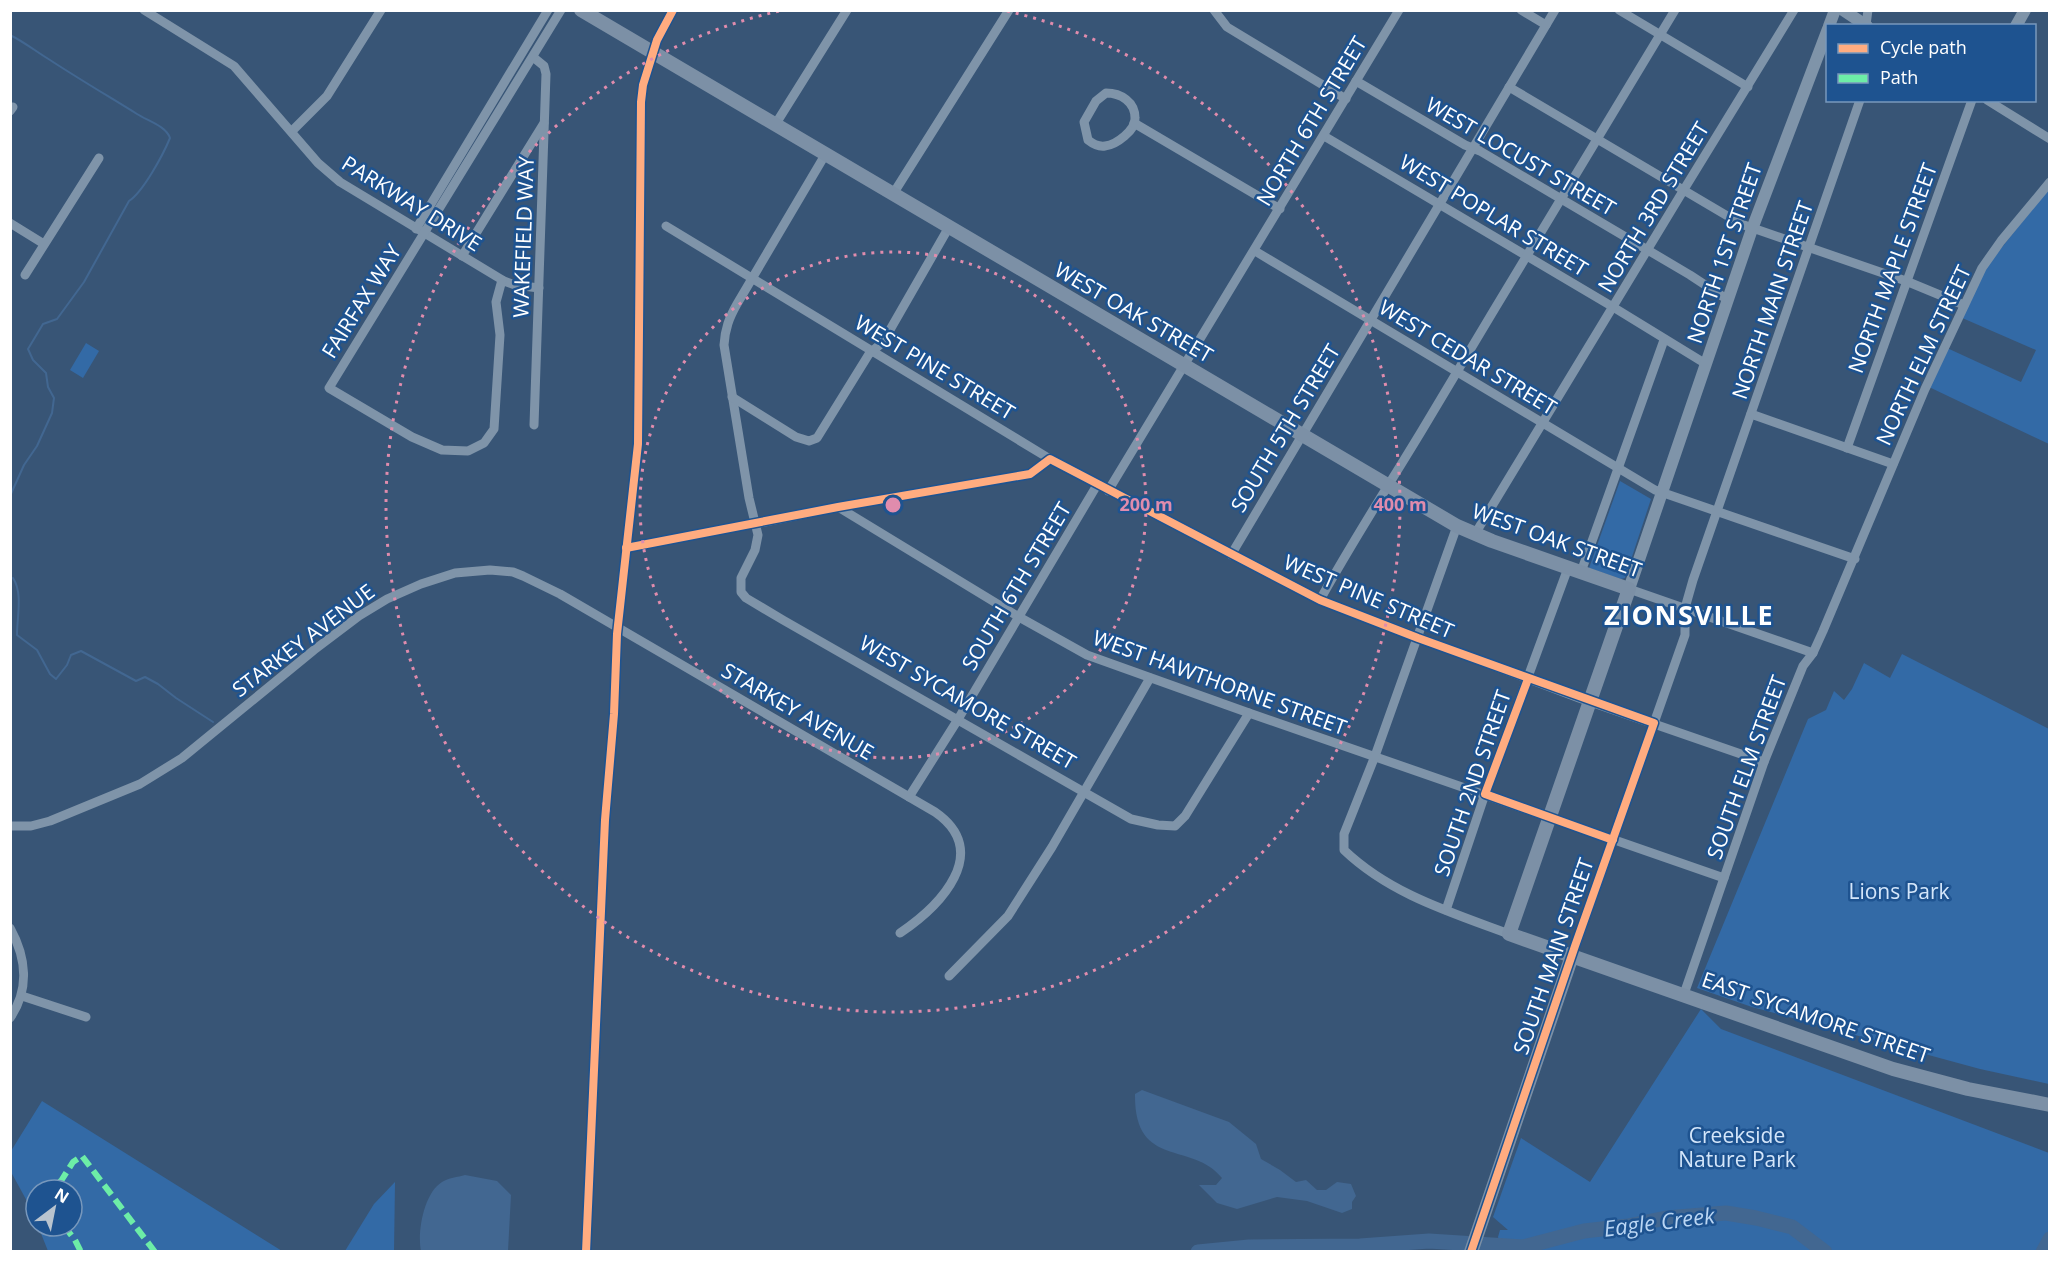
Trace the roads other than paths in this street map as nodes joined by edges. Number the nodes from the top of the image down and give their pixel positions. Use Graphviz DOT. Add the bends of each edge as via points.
graph roads {
  1 [pos="144,10"];
  2 [pos="381,10"];
  3 [pos="548,10"];
  4 [pos="561,10"];
  5 [pos="581,10"];
  6 [pos="847,10"];
  7 [pos="1009,10"];
  8 [pos="1214,10"];
  9 [pos="1399,10"];
  10 [pos="1521,10"];
  11 [pos="1555,10"];
  12 [pos="1619,10"];
  13 [pos="1675,10"];
  14 [pos="1794,10"];
  15 [pos="1843,10"];
  16 [pos="2025,10"];
  17 [pos="1864,24"];
  18 [pos="2017,24"];
  19 [pos="1546,25"];
  20 [pos="1826,32"];
  21 [pos="1660,35"];
  22 [pos="532,57"];
  23 [pos="1356,81"];
  24 [pos="1509,87"];
  25 [pos="1748,87"];
  26 [pos="1346,99"];
  27 [pos="1859,102"];
  28 [pos="1971,102"];
  29 [pos="1990,102"];
  30 [pos="544,123"];
  31 [pos="1134,123"];
  32 [pos="775,125"];
  33 [pos="292,131"];
  34 [pos="1324,136"];
  35 [pos="1597,138"];
  36 [pos="2049,139"];
  37 [pos="1473,149"];
  38 [pos="825,155"];
  39 [pos="99,158"];
  40 [pos="2049,182"];
  41 [pos="1683,191"];
  42 [pos="893,194"];
  43 [pos="1561,199"];
  44 [pos="1439,205"];
  45 [pos="1280,209"];
  46 [pos="10,223"];
  47 [pos="666,226"];
  48 [pos="949,227"];
  49 [pos="1752,229"];
  50 [pos="420,231"];
  51 [pos="44,244"];
  52 [pos="1808,248"];
  53 [pos="1255,250"];
  54 [pos="1647,251"];
  55 [pos="1526,255"];
  56 [pos="462,256"];
  57 [pos="25,274"];
  58 [pos="753,279"];
  59 [pos="502,280"];
  60 [pos="1906,281"];
  61 [pos="539,288"];
  62 [pos="1728,300"];
  63 [pos="1964,305"];
  64 [pos="1613,307"];
  65 [pos="1371,319"];
  66 [pos="1664,339"];
  67 [pos="873,350"];
  68 [pos="1706,364"];
  69 [pos="1184,366"];
  70 [pos="1456,370"];
  71 [pos="732,397"];
  72 [pos="1751,414"];
  73 [pos="1542,423"];
  74 [pos="534,425"];
  75 [pos="1302,434"];
  76 [pos="1847,448"];
  77 [pos="1050,459"];
  78 [pos="1893,464"];
  79 [pos="1618,469"];
  80 [pos="1097,485"];
  81 [pos="1388,486"];
  82 [pos="1108,491"];
  83 [pos="1662,493"];
  84 [pos="838,507"];
  85 [pos="1716,511"];
  86 [pos="755,524"];
  87 [pos="1457,526"];
  88 [pos="1475,534"];
  89 [pos="1231,555"];
  90 [pos="1855,559"];
  91 [pos="1575,570"];
  92 [pos="1629,589"];
  93 [pos="1320,600"];
  94 [pos="1685,609"];
  95 [pos="1019,617"];
  96 [pos="1418,638"];
  97 [pos="1813,653"];
  98 [pos="1150,678"];
  99 [pos="1528,678"];
  100 [pos="1590,702"];
  101 [pos="1249,713"];
  102 [pos="957,721"];
  103 [pos="1654,723"];
  104 [pos="1375,756"];
  105 [pos="1764,762"];
  106 [pos="1083,793"];
  107 [pos="1485,794"];
  108 [pos="909,797"];
  109 [pos="1550,817"];
  110 [pos="10,826"];
  111 [pos="1613,840"];
  112 [pos="1724,879"];
  113 [pos="1446,910"];
  114 [pos="10,928"];
  115 [pos="900,933"];
  116 [pos="1509,934"];
  117 [pos="1572,956"];
  118 [pos="949,976"];
  119 [pos="1684,994"];
  120 [pos="22,996"];
  121 [pos="86,1017"];
  122 [pos="10,1018"];
  123 [pos="2049,1105"];
  124 [pos="1471,1251"];
  1 -- 33 [label="street, PARKWAY DRIVE" via="234,66"];
  2 -- 33 [label="street" via="332,89"];
  3 -- 50 [label="street"];
  4 -- 22 [label="street"];
  5 -- 32 [label="main road, WEST OAK STREET"];
  6 -- 32 [label="street"];
  7 -- 42 [label="street"];
  8 -- 26 [label="street" via="1227,27"];
  9 -- 23 [label="street, NORTH 6TH STREET"];
  10 -- 19 [label="street"];
  11 -- 19 [label="street, SOUTH 5TH STREET"];
  12 -- 21 [label="street"];
  13 -- 21 [label="street"];
  14 -- 25 [label="street, NORTH 3RD STREET"];
  15 -- 17 [label="street"];
  16 -- 18 [label="street"];
  19 -- 24 [label="street, SOUTH 5TH STREET"];
  20 -- 49 [label="street, NORTH 1ST STREET"];
  21 -- 25 [label="street"];
  21 -- 35 [label="street"];
  22 -- 30 [label="street, WAKEFIELD WAY" via="544,66 546,74"];
  22 -- 50 [label="street"];
  23 -- 26 [label="street, NORTH 6TH STREET"];
  23 -- 37 [label="street, WEST LOCUST STREET"];
  24 -- 35 [label="street"];
  24 -- 37 [label="street, SOUTH 5TH STREET"];
  25 -- 41 [label="street, NORTH 3RD STREET"];
  26 -- 34 [label="street, NORTH 6TH STREET"];
  27 -- 52 [label="street, NORTH MAIN STREET"];
  28 -- 60 [label="street, NORTH MAPLE STREET"];
  29 -- 36 [label="street"];
  30 -- 56 [label="street"];
  30 -- 61 [label="street, WAKEFIELD WAY"];
  31 -- 31 [label="street" via="1131,106 1116,93 1106,93 1096,101 1083,122 1088,140 1104,146 1122,138"];
  31 -- 45 [label="street"];
  32 -- 38 [label="main road, WEST OAK STREET"];
  33 -- 50 [label="street, PARKWAY DRIVE" via="340,182"];
  34 -- 44 [label="street, WEST POPLAR STREET"];
  34 -- 45 [label="street, NORTH 6TH STREET"];
  35 -- 41 [label="street"];
  35 -- 43 [label="street"];
  37 -- 43 [label="street, WEST LOCUST STREET"];
  37 -- 44 [label="street, SOUTH 5TH STREET"];
  38 -- 42 [label="main road, WEST OAK STREET"];
  38 -- 58 [label="street"];
  39 -- 51 [label="street"];
  40 -- 63 [label="street, NORTH ELM STREET" via="1990,256"];
  41 -- 49 [label="street"];
  41 -- 54 [label="street, NORTH 3RD STREET"];
  42 -- 48 [label="main road, WEST OAK STREET"];
  43 -- 54 [label="street, WEST LOCUST STREET"];
  43 -- 55 [label="street"];
  44 -- 55 [label="street, WEST POPLAR STREET"];
  44 -- 65 [label="street, SOUTH 5TH STREET"];
  45 -- 53 [label="street, NORTH 6TH STREET"];
  46 -- 51 [label="street"];
  47 -- 58 [label="street, WEST PINE STREET"];
  48 -- 67 [label="street" via="883,342"];
  48 -- 69 [label="main road, WEST OAK STREET"];
  49 -- 52 [label="street"];
  49 -- 62 [label="street, NORTH 1ST STREET"];
  50 -- 56 [label="street, PARKWAY DRIVE"];
  50 -- 59 [label="street, FAIRFAX WAY" via="329,388 412,437 442,450 468,451 484,443 494,429 496,412 500,335 496,302"];
  51 -- 57 [label="street"];
  52 -- 60 [label="street"];
  52 -- 72 [label="street, NORTH MAIN STREET"];
  53 -- 65 [label="street, WEST CEDAR STREET"];
  53 -- 69 [label="street"];
  54 -- 62 [label="street, WEST LOCUST STREET"];
  54 -- 64 [label="street, NORTH 3RD STREET"];
  55 -- 64 [label="street, WEST POPLAR STREET"];
  55 -- 70 [label="street"];
  56 -- 59 [label="street, PARKWAY DRIVE"];
  58 -- 67 [label="street, WEST PINE STREET"];
  58 -- 71 [label="street" via="725,331"];
  59 -- 61 [label="street, PARKWAY DRIVE"];
  60 -- 63 [label="street"];
  60 -- 76 [label="street, NORTH MAPLE STREET"];
  61 -- 74 [label="street, WAKEFIELD WAY"];
  62 -- 68 [label="street, NORTH 1ST STREET"];
  63 -- 78 [label="street, NORTH ELM STREET"];
  64 -- 66 [label="street, WEST POPLAR STREET"];
  64 -- 73 [label="street, NORTH 3RD STREET"];
  65 -- 70 [label="street, WEST CEDAR STREET"];
  65 -- 75 [label="street, SOUTH 5TH STREET"];
  66 -- 68 [label="street, WEST POPLAR STREET"];
  66 -- 79 [label="street, SOUTH 2ND STREET"];
  67 -- 71 [label="street" via="824,431 809,441"];
  67 -- 77 [label="street, WEST PINE STREET"];
  68 -- 83 [label="street, NORTH 1ST STREET"];
  69 -- 75 [label="main road, WEST OAK STREET"];
  69 -- 82 [label="street"];
  70 -- 73 [label="street, WEST CEDAR STREET"];
  70 -- 81 [label="street"];
  71 -- 86 [label="street"];
  72 -- 76 [label="street"];
  72 -- 85 [label="street, NORTH MAIN STREET"];
  73 -- 79 [label="street, WEST CEDAR STREET"];
  73 -- 88 [label="street, NORTH 3RD STREET"];
  75 -- 81 [label="main road, WEST OAK STREET"];
  75 -- 89 [label="street, SOUTH 5TH STREET"];
  76 -- 78 [label="street"];
  77 -- 80 [label="street, WEST PINE STREET"];
  77 -- 84 [label="street" via="1030,474"];
  78 -- 90 [label="street, NORTH ELM STREET"];
  79 -- 83 [label="street, WEST CEDAR STREET"];
  79 -- 91 [label="street, SOUTH 2ND STREET"];
  80 -- 82 [label="street, WEST PINE STREET"];
  80 -- 95 [label="street, SOUTH 6TH STREET"];
  81 -- 87 [label="main road, WEST OAK STREET"];
  81 -- 93 [label="street"];
  82 -- 89 [label="street, WEST PINE STREET"];
  83 -- 85 [label="street, WEST CEDAR STREET"];
  83 -- 92 [label="street, NORTH 1ST STREET"];
  84 -- 86 [label="street"];
  84 -- 95 [label="street, WEST HAWTHORNE STREET"];
  85 -- 90 [label="street, WEST CEDAR STREET"];
  85 -- 94 [label="street, SOUTH MAIN STREET"];
  86 -- 102 [label="street, WEST SYCAMORE STREET" via="757,543 740,584 746,598"];
  87 -- 88 [label="main road, WEST OAK STREET"];
  87 -- 96 [label="street"];
  88 -- 91 [label="main road, WEST OAK STREET"];
  89 -- 93 [label="street, WEST PINE STREET"];
  90 -- 97 [label="street, SOUTH ELM STREET"];
  91 -- 92 [label="main road, WEST OAK STREET"];
  91 -- 99 [label="street, SOUTH 2ND STREET"];
  92 -- 94 [label="street, WEST OAK STREET"];
  92 -- 100 [label="main road"];
  93 -- 96 [label="street, WEST PINE STREET"];
  94 -- 97 [label="street, WEST OAK STREET"];
  94 -- 103 [label="street, SOUTH MAIN STREET" via="1684,635"];
  95 -- 98 [label="street, WEST HAWTHORNE STREET" via="1087,655"];
  95 -- 102 [label="street, SOUTH 6TH STREET"];
  96 -- 99 [label="street, WEST PINE STREET"];
  96 -- 104 [label="street"];
  97 -- 105 [label="street, SOUTH ELM STREET" via="1803,666"];
  98 -- 101 [label="street, WEST HAWTHORNE STREET"];
  98 -- 106 [label="street"];
  99 -- 100 [label="street, WEST PINE STREET"];
  99 -- 107 [label="street, SOUTH 2ND STREET"];
  100 -- 103 [label="street, WEST PINE STREET"];
  100 -- 109 [label="main road"];
  101 -- 104 [label="street, WEST HAWTHORNE STREET"];
  101 -- 106 [label="street, WEST SYCAMORE STREET" via="1185,816 1174,826 1131,819"];
  102 -- 106 [label="street, WEST SYCAMORE STREET"];
  102 -- 108 [label="street, SOUTH 6TH STREET"];
  103 -- 105 [label="street, WEST PINE STREET"];
  103 -- 111 [label="street, SOUTH MAIN STREET"];
  104 -- 107 [label="street, WEST HAWTHORNE STREET"];
  104 -- 113 [label="street" via="1344,834 1344,850 1406,894"];
  105 -- 112 [label="street, SOUTH ELM STREET"];
  106 -- 118 [label="street" via="1008,916"];
  107 -- 109 [label="street, WEST HAWTHORNE STREET"];
  107 -- 113 [label="street, SOUTH 2ND STREET"];
  108 -- 110 [label="street, STARKEY AVENUE" via="560,594 523,576 490,570 455,573 421,584 368,611 272,683 182,758 140,784 50,821"];
  108 -- 115 [label="street, STARKEY AVENUE" via="953,827 961,852 959,868 951,883 921,919"];
  109 -- 111 [label="street, WEST HAWTHORNE STREET"];
  109 -- 116 [label="main road"];
  111 -- 112 [label="street, WEST HAWTHORNE STREET"];
  111 -- 117 [label="street, SOUTH MAIN STREET"];
  112 -- 119 [label="street, SOUTH ELM STREET"];
  113 -- 116 [label="street"];
  114 -- 120 [label="street" via="22,954"];
  116 -- 117 [label="main road"];
  117 -- 119 [label="main road, EAST SYCAMORE STREET"];
  117 -- 124 [label="main road, SOUTH MAIN STREET"];
  119 -- 123 [label="main road, EAST SYCAMORE STREET" via="1893,1069"];
  120 -- 121 [label="street"];
  120 -- 122 [label="street"];
}
